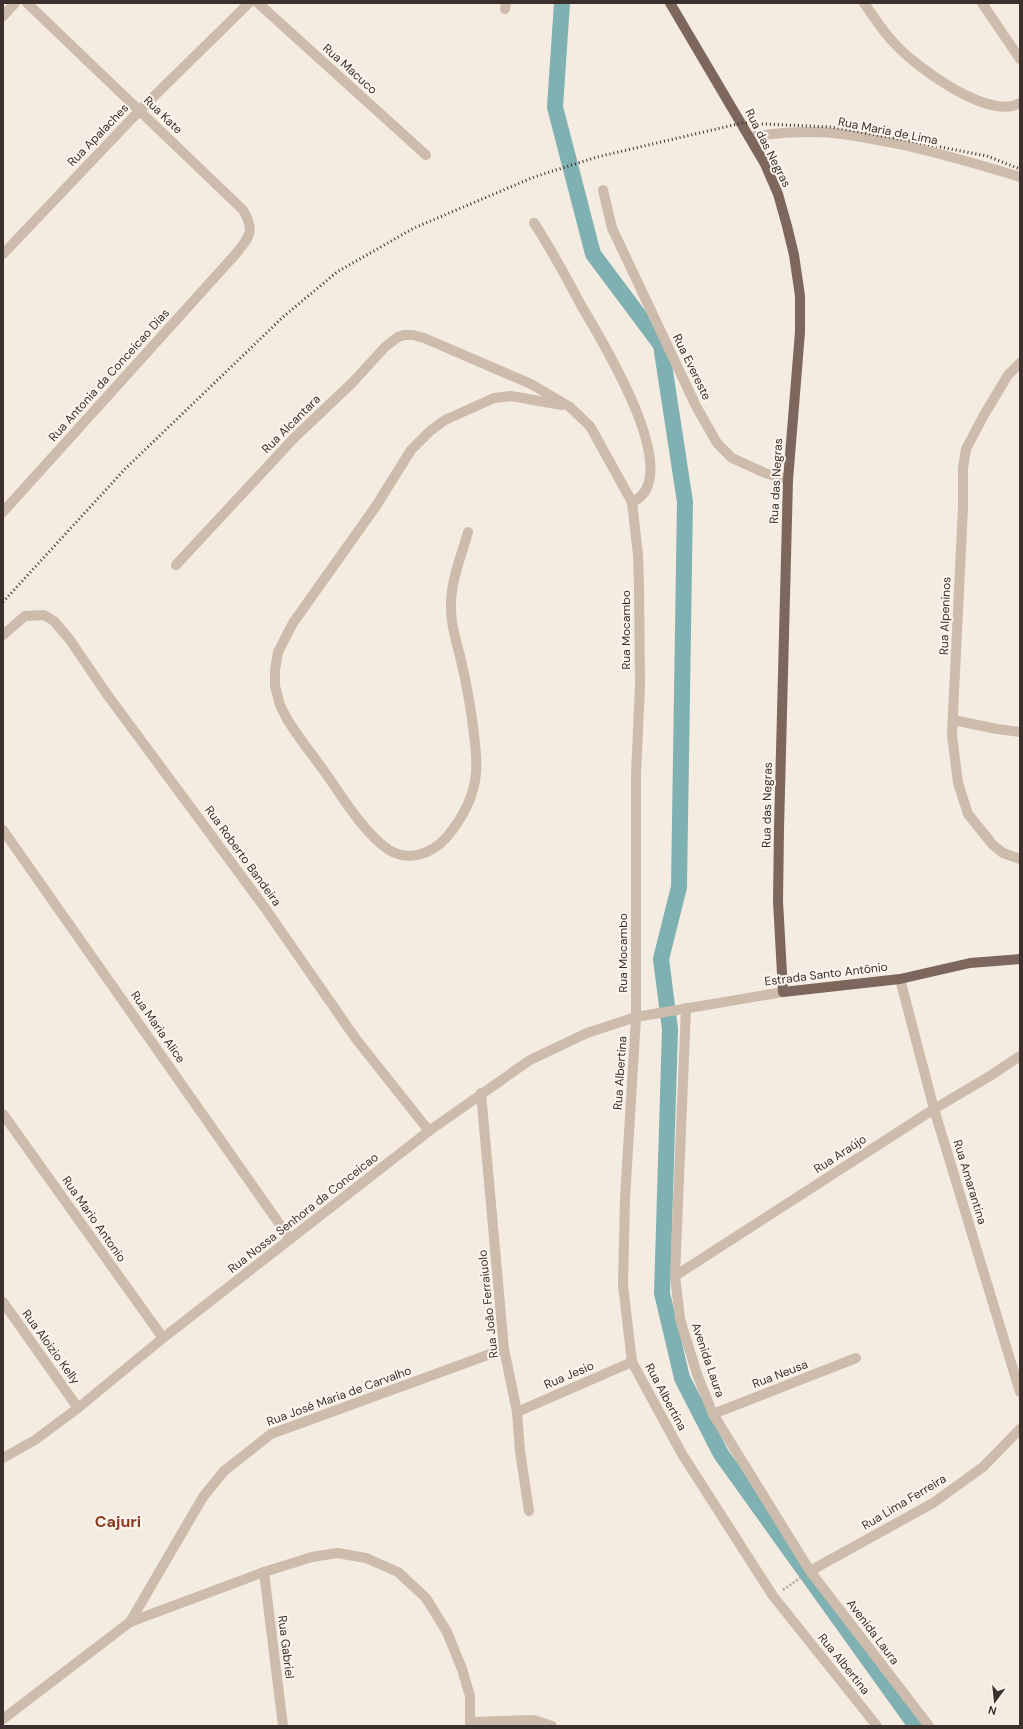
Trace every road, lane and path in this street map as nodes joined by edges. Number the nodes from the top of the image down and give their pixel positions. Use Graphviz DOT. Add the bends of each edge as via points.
graph roads {
  1 [pos="15,3"];
  2 [pos="27,3"];
  3 [pos="249,3"];
  4 [pos="258,3"];
  5 [pos="670,3"];
  6 [pos="864,3"];
  7 [pos="982,3"];
  8 [pos="3,16"];
  9 [pos="1020,59"];
  10 [pos="1020,102"];
  11 [pos="140,110"];
  12 [pos="749,136"];
  13 [pos="426,155"];
  14 [pos="1020,177"];
  15 [pos="603,190"];
  16 [pos="534,223"];
  17 [pos="3,254"];
  18 [pos="234,256"];
  19 [pos="439,345"];
  20 [pos="1020,363"];
  21 [pos="570,406"];
  22 [pos="788,480"];
  23 [pos="632,502"];
  24 [pos="3,512"];
  25 [pos="468,532"];
  26 [pos="176,565"];
  27 [pos="3,635"];
  28 [pos="953,720"];
  29 [pos="1020,732"];
  30 [pos="3,830"];
  31 [pos="1020,859"];
  32 [pos="1020,959"];
  33 [pos="900,978"];
  34 [pos="783,992"];
  35 [pos="686,1008"];
  36 [pos="636,1017"];
  37 [pos="1020,1056"];
  38 [pos="481,1093"];
  39 [pos="934,1109"];
  40 [pos="3,1114"];
  41 [pos="429,1131"];
  42 [pos="290,1238"];
  43 [pos="675,1276"];
  44 [pos="3,1302"];
  45 [pos="163,1338"];
  46 [pos="504,1349"];
  47 [pos="856,1358"];
  48 [pos="632,1362"];
  49 [pos="1020,1392"];
  50 [pos="78,1408"];
  51 [pos="517,1412"];
  52 [pos="714,1414"];
  53 [pos="1020,1429"];
  54 [pos="3,1458"];
  55 [pos="529,1512"];
  56 [pos="810,1571"];
  57 [pos="264,1572"];
  58 [pos="782,1590"];
  59 [pos="130,1622"];
  60 [pos="3,1719"];
  61 [pos="470,1724"];
  62 [pos="283,1726"];
  63 [pos="552,1726"];
  64 [pos="877,1726"];
  65 [pos="929,1726"];
  1 -- 8 [label="street"];
  2 -- 11 [label="street, Rua Kate"];
  3 -- 11 [label="street, Rua Apalaches"];
  4 -- 13 [label="street, Rua Macuco"];
  5 -- 12 [label="main road, Rua das Negras"];
  6 -- 10 [label="street" via="894,44 914,62 956,90 992,104 1010,106"];
  7 -- 9 [label="street"];
  11 -- 17 [label="street, Rua Apalaches"];
  11 -- 18 [label="street, Rua Kate" via="243,210 250,222 249,236"];
  12 -- 14 [label="street, Rua Maria de Lima" via="780,132 855,136 940,154"];
  12 -- 22 [label="main road, Rua das Negras" via="778,194 794,255 800,296 800,332"];
  15 -- 22 [label="street, Rua Evereste" via="612,228 696,406 717,443 739,461"];
  16 -- 23 [label="street" via="552,249 619,372 640,418 649,448 650,477 645,492"];
  18 -- 24 [label="street, Rua Antonia da Conceicao Dias"];
  19 -- 21 [label="street, Rua Mocambo" via="531,384"];
  19 -- 26 [label="street, Rua Alcantara" via="413,335 398,337 385,347 353,382 294,438"];
  20 -- 28 [label="street, Rua Alpeninos" via="1008,375 966,449 963,468"];
  21 -- 23 [label="street, Rua Mocambo" via="590,426"];
  21 -- 25 [label="street" via="511,396 494,398 445,420 430,431 411,450 376,506 293,623 278,652 275,686 280,705 298,738 354,814 389,850 400,854 421,855 442,842 454,829 467,807 473,789 476,772 473,716 450,610 455,579"];
  22 -- 34 [label="main road, Rua das Negras" via="778,901"];
  23 -- 36 [label="street, Rua Mocambo" via="638,555 640,686 636,775"];
  27 -- 41 [label="street, Rua Roberto Bandeira" via="25,616 44,615 54,621 265,908 356,1039"];
  28 -- 29 [label="street"];
  28 -- 31 [label="street, Rua Alpeninos" via="956,774 968,814 993,845 1003,853"];
  30 -- 42 [label="street, Rua Maria Alice"];
  32 -- 33 [label="main road, Estrada Santo Antônio" via="970,963"];
  33 -- 34 [label="main road, Estrada Santo Antônio"];
  33 -- 39 [label="street, Rua Amarantina"];
  34 -- 35 [label="street, Estrada Santo Antônio"];
  35 -- 36 [label="street, Estrada Santo Antônio"];
  35 -- 43 [label="street, Avenida Laura"];
  36 -- 38 [label="street, Rua Nossa Senhora da Conceicao" via="587,1033 530,1060"];
  36 -- 48 [label="street, Rua Albertina" via="625,1199 623,1285"];
  37 -- 39 [label="street, Rua Araújo"];
  38 -- 41 [label="street, Rua Nossa Senhora da Conceicao"];
  38 -- 46 [label="street, Rua João Ferraiuolo"];
  39 -- 43 [label="street, Rua Araújo"];
  39 -- 49 [label="street, Rua Amarantina"];
  40 -- 45 [label="street, Rua Mario Antonio"];
  41 -- 42 [label="street, Rua Nossa Senhora da Conceicao"];
  42 -- 45 [label="street, Rua Nossa Senhora da Conceicao"];
  43 -- 52 [label="street, Avenida Laura" via="680,1319 697,1374"];
  44 -- 50 [label="street, Rua Aloizio Kelly"];
  45 -- 50 [label="street, Rua Nossa Senhora da Conceicao"];
  46 -- 51 [label="street, Rua João Ferraiuolo"];
  46 -- 59 [label="street, Rua José Maria de Carvalho" via="271,1434 224,1471 203,1497"];
  47 -- 52 [label="street, Rua Neusa"];
  48 -- 51 [label="street, Rua Jesio"];
  48 -- 64 [label="street, Rua Albertina" via="682,1454 773,1596"];
  50 -- 54 [label="street, Rua Nossa Senhora da Conceicao" via="35,1440"];
  51 -- 55 [label="street, Rua João Ferraiuolo"];
  52 -- 56 [label="street, Avenida Laura"];
  53 -- 56 [label="street, Rua Lima Ferreira" via="983,1467 933,1503"];
  56 -- 58 [label="path"];
  56 -- 65 [label="street, Avenida Laura"];
  57 -- 59 [label="street, Rua José Maria de Carvalho"];
  57 -- 61 [label="street, Rua José Maria de Carvalho" via="312,1556 337,1553 366,1558 398,1572 426,1598 447,1632 470,1696"];
  57 -- 62 [label="street, Rua Gabriel"];
  59 -- 60 [label="street, Rua José Maria de Carvalho"];
  61 -- 63 [label="street" via="534,1720"];
}
